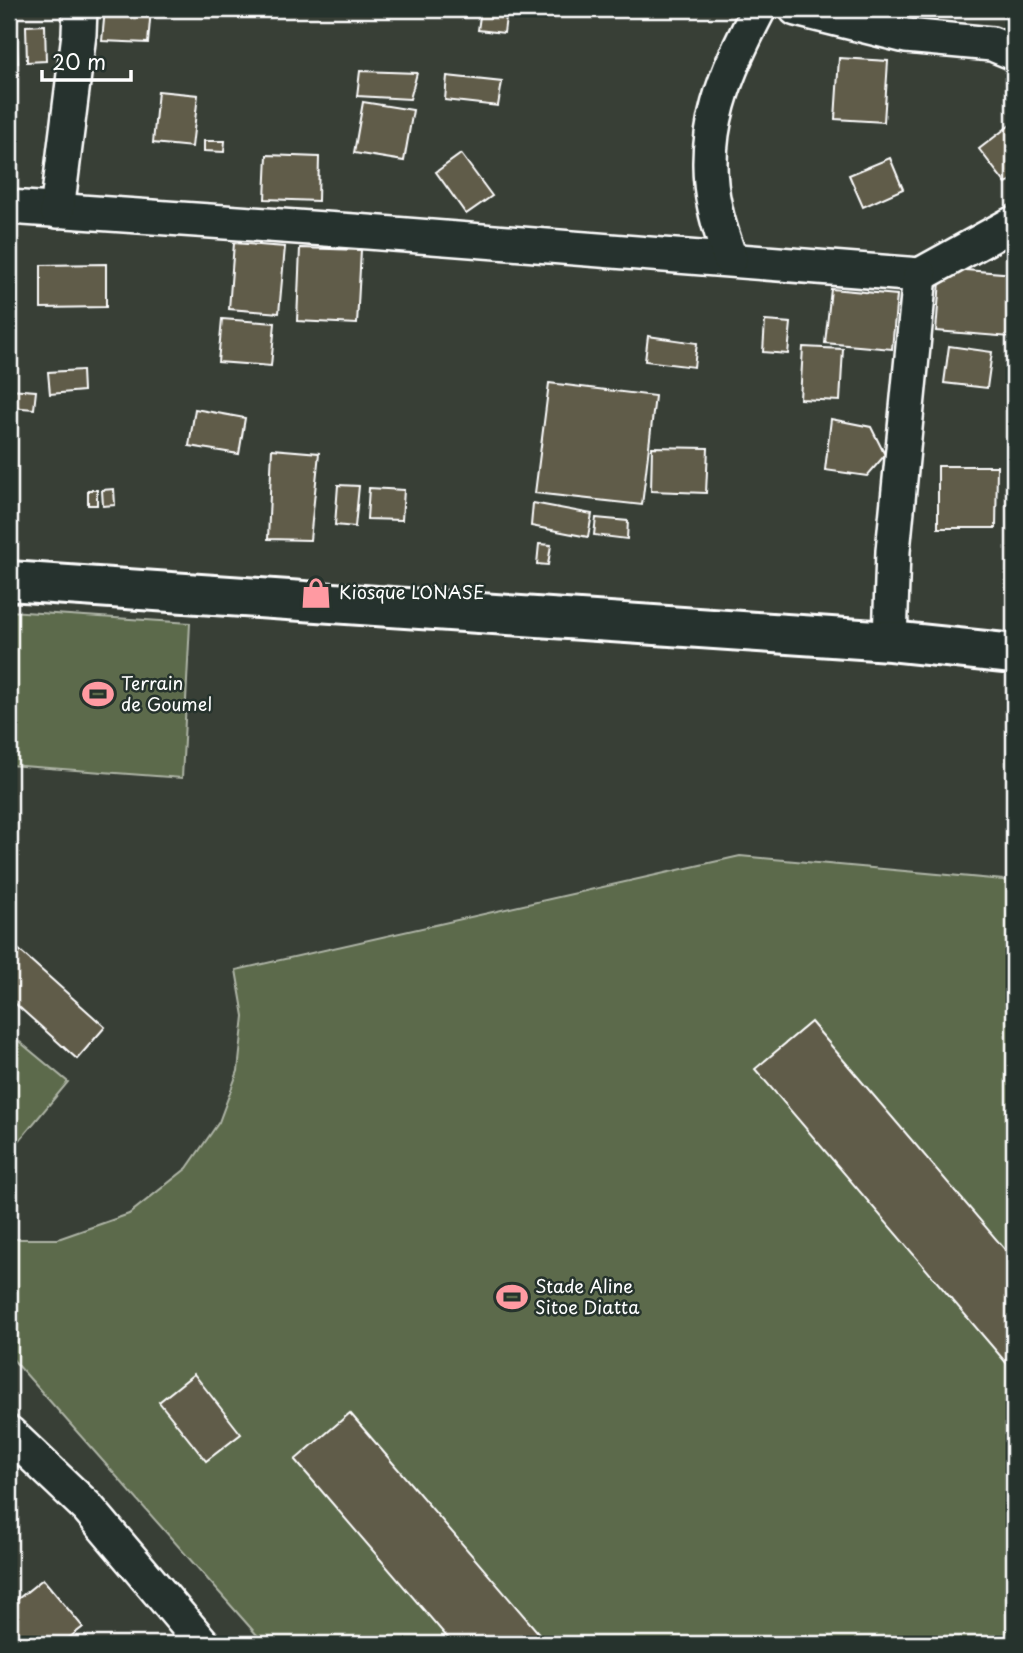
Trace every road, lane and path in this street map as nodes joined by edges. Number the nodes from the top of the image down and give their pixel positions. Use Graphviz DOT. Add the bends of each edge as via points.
graph roads {
  1 [pos="80,9"];
  2 [pos="759,9"];
  3 [pos="796,9"];
  4 [pos="1014,53"];
  5 [pos="9,207"];
  6 [pos="57,211"];
  7 [pos="1014,223"];
  8 [pos="730,259"];
  9 [pos="920,275"];
  10 [pos="9,581"];
  11 [pos="890,641"];
  12 [pos="1014,654"];
  13 [pos="9,1433"];
  14 [pos="203,1644"];
  1 -- 6 [label="street"];
  2 -- 8 [label="street" via="736,53 710,133 714,207"];
  3 -- 4 [label="street" via="906,36 992,44"];
  5 -- 6 [label="street"];
  6 -- 8 [label="street"];
  7 -- 9 [label="street"];
  8 -- 9 [label="street"];
  9 -- 11 [label="street" via="893,551"];
  10 -- 11 [label="main road"];
  11 -- 12 [label="main road"];
  13 -- 14 [label="street" via="88,1508"];
}
